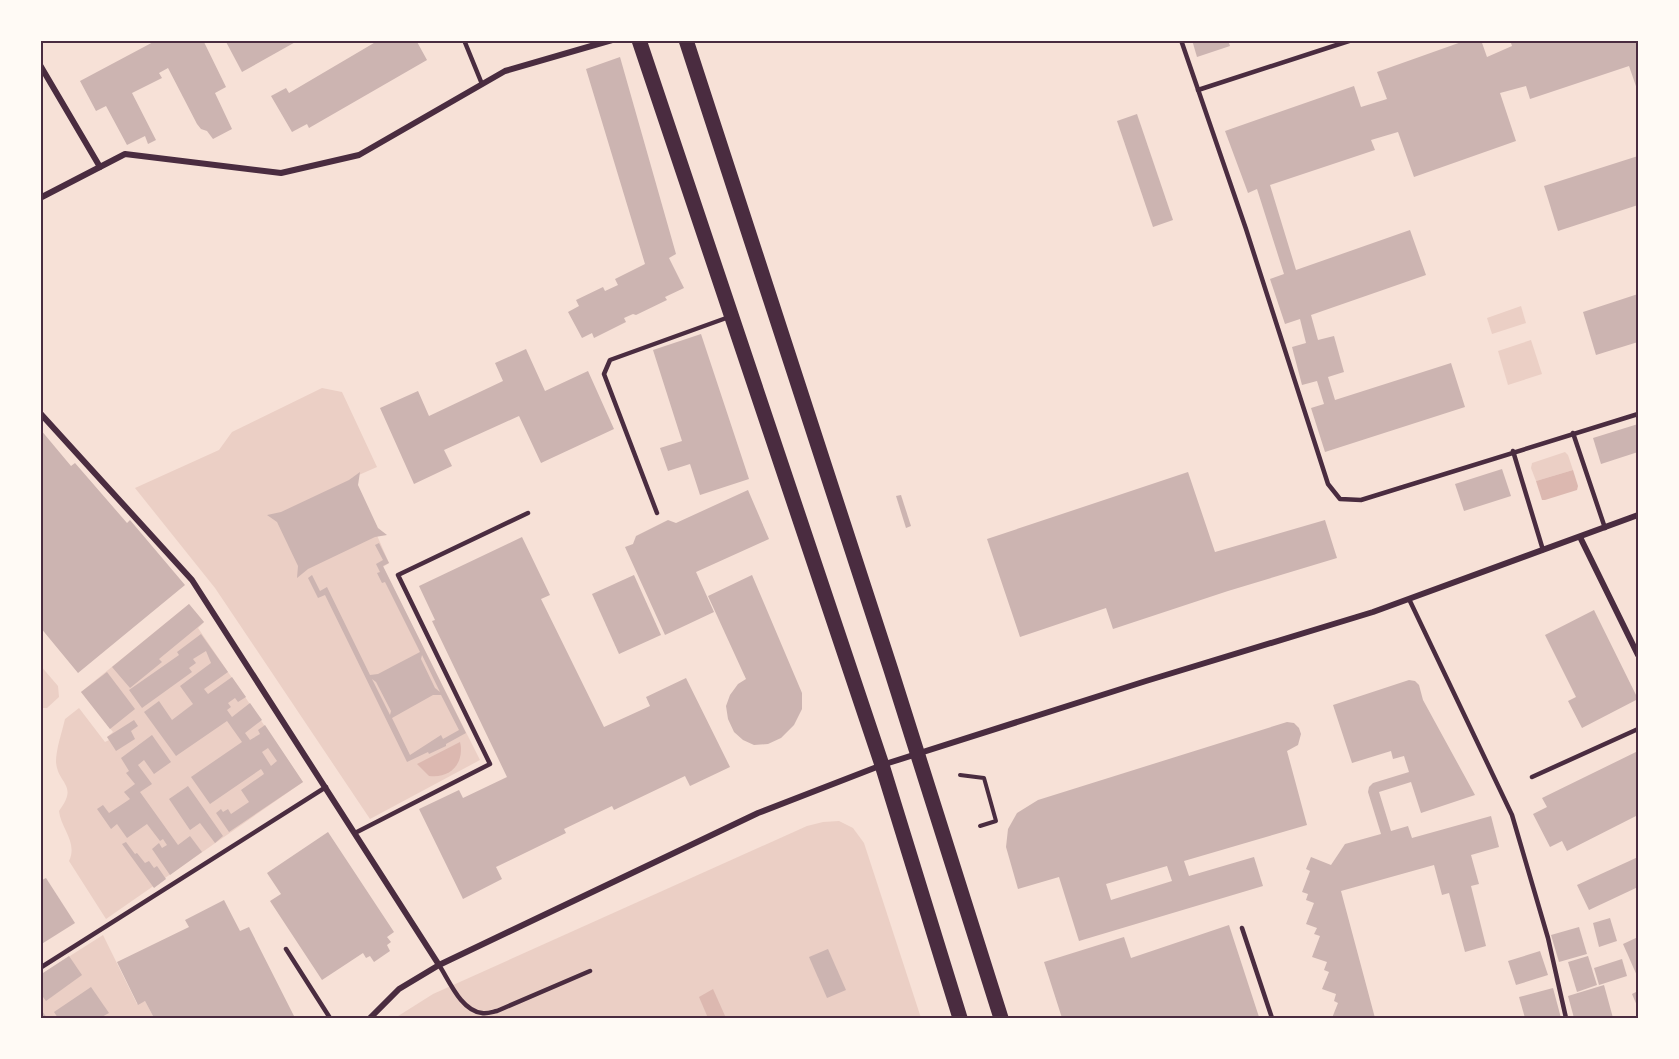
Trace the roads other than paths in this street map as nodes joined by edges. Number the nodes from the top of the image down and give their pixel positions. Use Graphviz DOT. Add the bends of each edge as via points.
graph roads {
  1 [pos="464,40"];
  2 [pos="612,40"];
  3 [pos="639,40"];
  4 [pos="686,40"];
  5 [pos="1181,40"];
  6 [pos="1352,40"];
  7 [pos="40,65"];
  8 [pos="482,84"];
  9 [pos="1198,90"];
  10 [pos="100,167"];
  11 [pos="40,198"];
  12 [pos="731,316"];
  13 [pos="40,413"];
  14 [pos="1638,414"];
  15 [pos="1574,433"];
  16 [pos="1513,452"];
  17 [pos="528,513"];
  18 [pos="657,513"];
  19 [pos="1638,515"];
  20 [pos="1605,528"];
  21 [pos="1580,537"];
  22 [pos="1543,550"];
  23 [pos="1409,599"];
  24 [pos="1638,655"];
  25 [pos="1638,729"];
  26 [pos="918,754"];
  27 [pos="882,765"];
  28 [pos="1532,777"];
  29 [pos="326,787"];
  30 [pos="355,833"];
  31 [pos="1242,928"];
  32 [pos="286,949"];
  33 [pos="439,964"];
  34 [pos="40,968"];
  35 [pos="590,971"];
  36 [pos="330,1018"];
  37 [pos="370,1018"];
  38 [pos="960,1018"];
  39 [pos="1001,1018"];
  40 [pos="1272,1018"];
  41 [pos="1566,1018"];
  1 -- 8 [label="lane"];
  2 -- 8 [label="street" via="505,71"];
  3 -- 12 [label="main road"];
  4 -- 26 [label="main road"];
  5 -- 9 [label="lane"];
  6 -- 9 [label="lane"];
  7 -- 10 [label="street"];
  8 -- 10 [label="street" via="359,155 281,173 125,154"];
  9 -- 16 [label="lane" via="1328,484 1340,499 1360,500"];
  10 -- 11 [label="street"];
  12 -- 18 [label="lane" via="610,360 604,374"];
  12 -- 27 [label="main road"];
  13 -- 29 [label="street" via="192,580"];
  14 -- 15 [label="lane"];
  15 -- 16 [label="lane"];
  15 -- 20 [label="lane"];
  16 -- 22 [label="lane"];
  17 -- 30 [label="lane" via="398,575 490,764"];
  19 -- 20 [label="street"];
  20 -- 21 [label="street"];
  21 -- 22 [label="street"];
  21 -- 24 [label="street"];
  22 -- 23 [label="street"];
  23 -- 26 [label="street"];
  23 -- 41 [label="lane" via="1512,815 1548,938"];
  25 -- 28 [label="lane"];
  26 -- 27 [label="street"];
  26 -- 39 [label="main road"];
  27 -- 33 [label="street" via="754,815"];
  27 -- 38 [label="main road"];
  29 -- 30 [label="street"];
  29 -- 34 [label="lane"];
  30 -- 33 [label="street"];
  31 -- 40 [label="lane"];
  32 -- 36 [label="lane"];
  33 -- 35 [label="lane" via="460,998 471,1010 483,1014"];
  33 -- 37 [label="street" via="399,989"];
}
